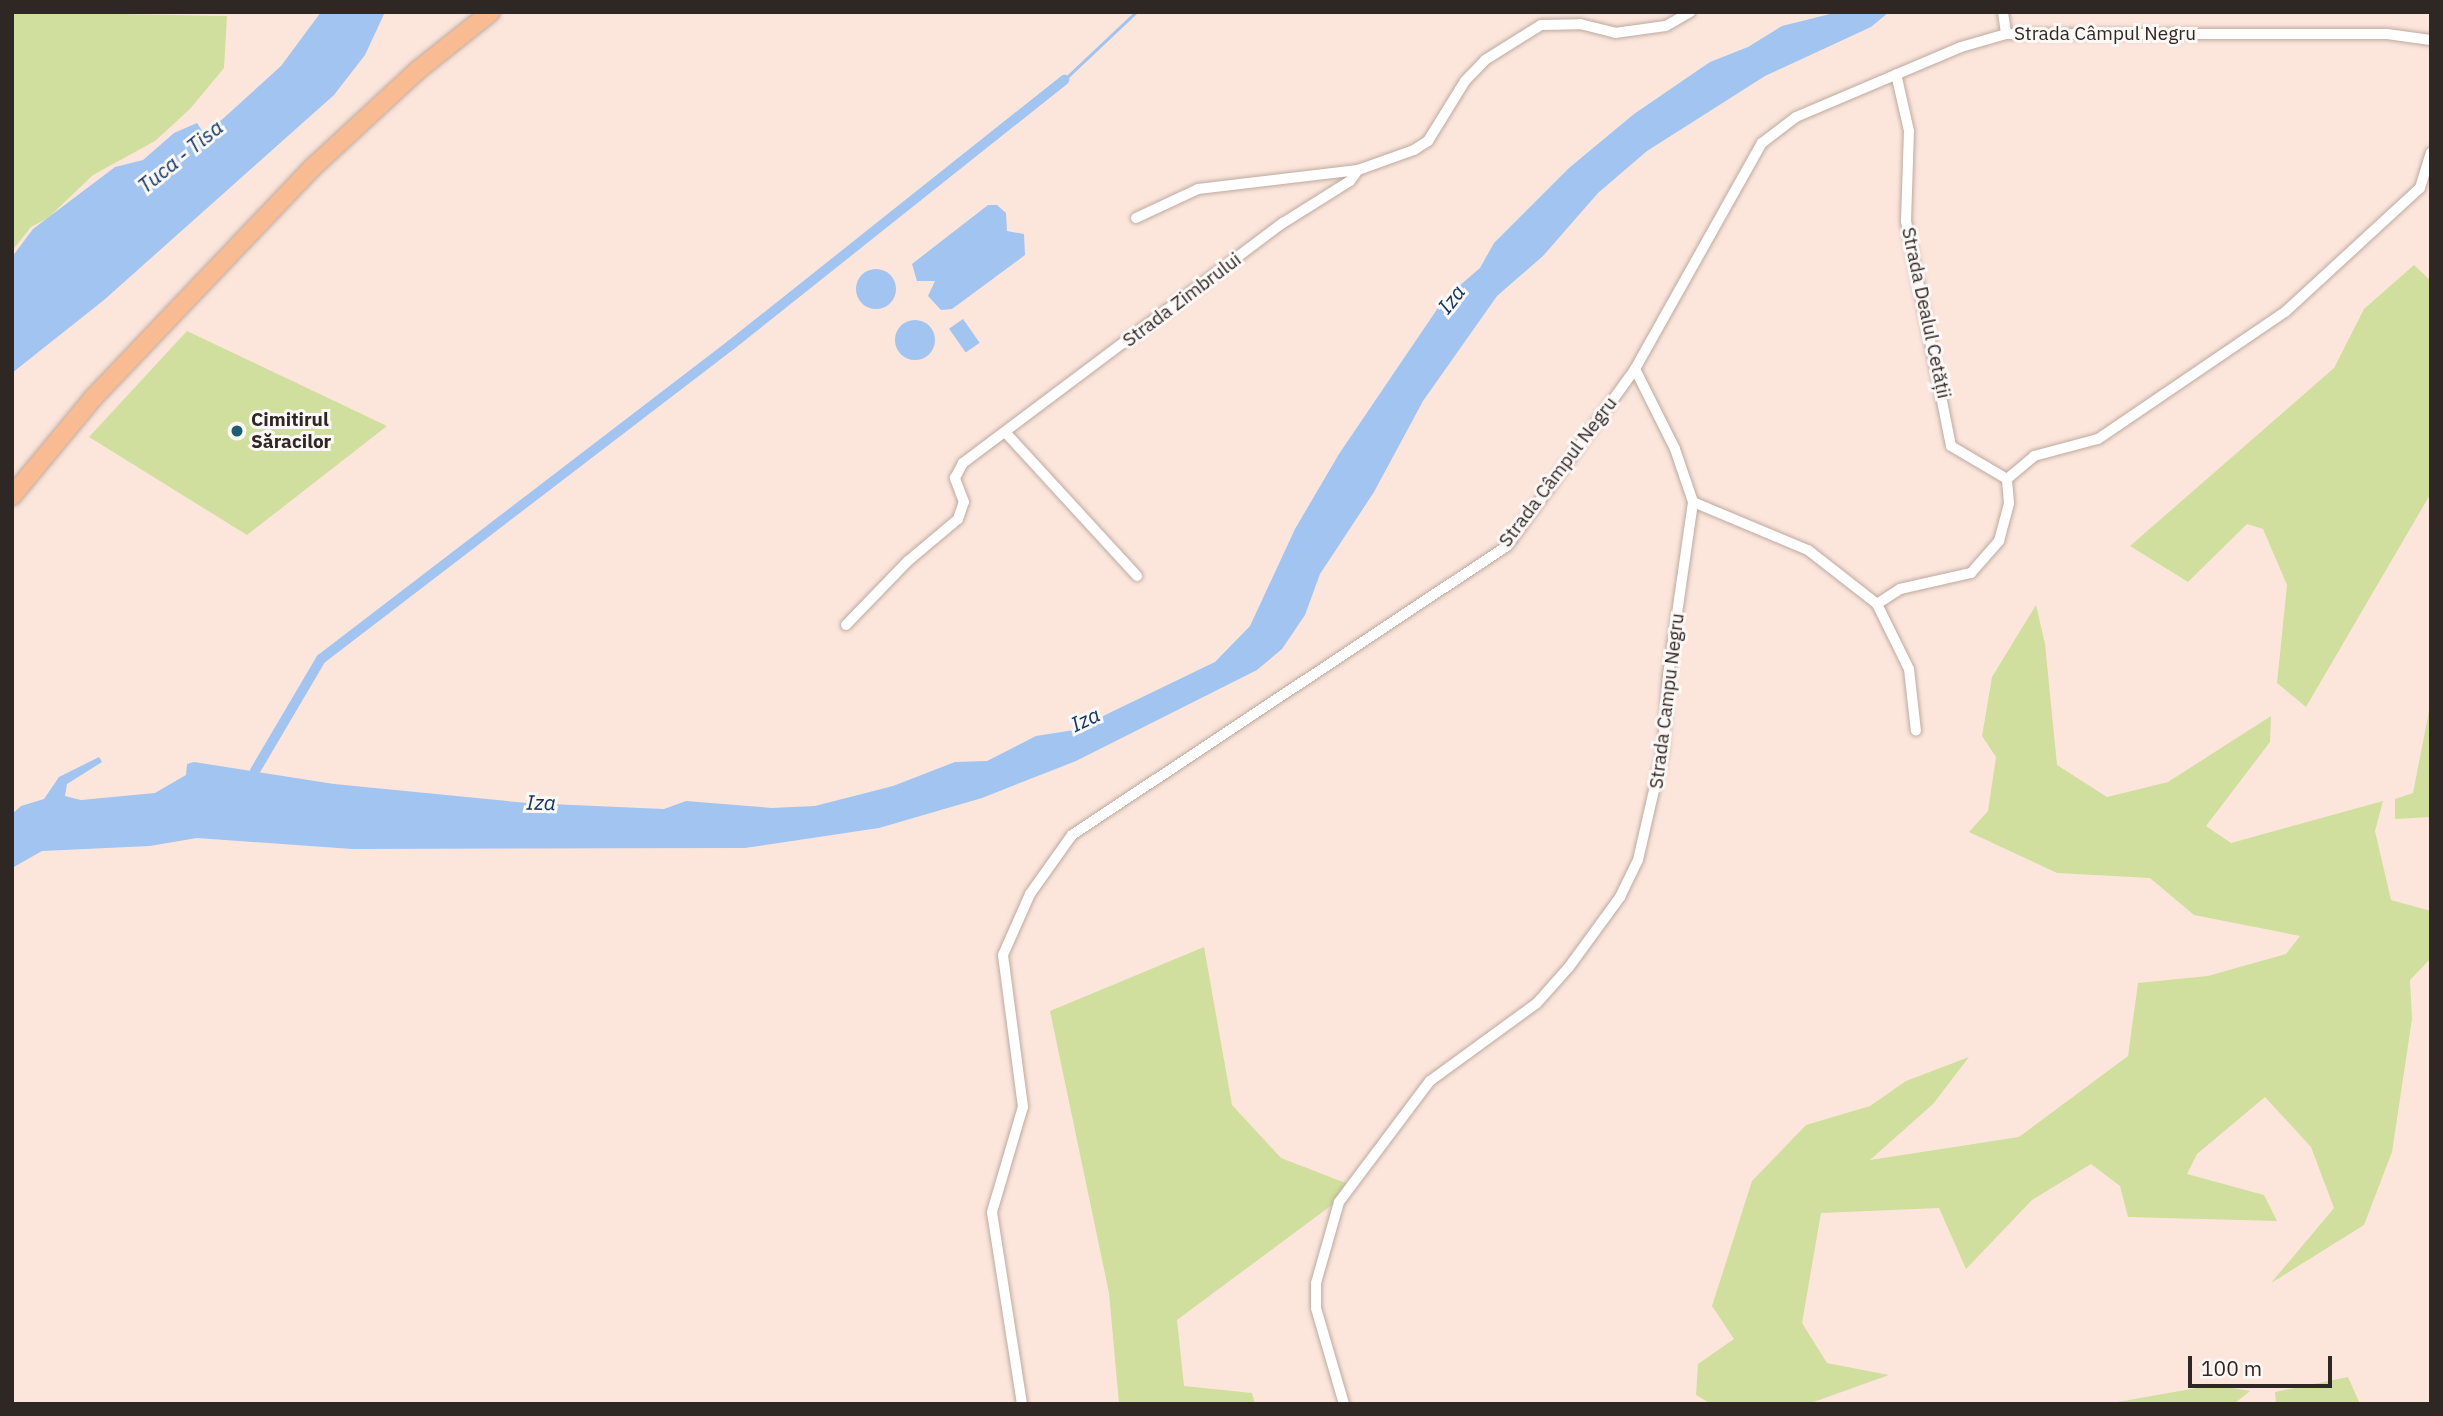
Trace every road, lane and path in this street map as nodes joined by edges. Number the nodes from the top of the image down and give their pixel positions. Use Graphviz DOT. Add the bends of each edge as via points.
graph roads {
  1 [pos="491,12"];
  2 [pos="1690,12"];
  3 [pos="2003,13"];
  4 [pos="2006,34"];
  5 [pos="2431,40"];
  6 [pos="1896,74"];
  7 [pos="2431,153"];
  8 [pos="1358,170"];
  9 [pos="1136,218"];
  10 [pos="1635,369"];
  11 [pos="1006,433"];
  12 [pos="2007,479"];
  13 [pos="12,496"];
  14 [pos="1693,502"];
  15 [pos="1137,576"];
  16 [pos="1877,604"];
  17 [pos="846,625"];
  18 [pos="1916,732"];
  19 [pos="1021,1404"];
  20 [pos="1344,1404"];
  1 -- 13 [label="main road" via="447,45 313,167 93,398"];
  2 -- 8 [label="street, Strada Zimbrului" via="1666,26 1631,32 1564,24 1528,30 1465,81 1428,141"];
  3 -- 4 [label="street"];
  4 -- 5 [label="street, Strada Câmpul Negru" via="2388,34"];
  4 -- 6 [label="street, Strada Câmpul Negru"];
  6 -- 10 [label="street, Strada Câmpul Negru" via="1796,117 1762,144"];
  6 -- 12 [label="street, Strada Dealul Cetății" via="1909,131 1906,221 1951,446"];
  7 -- 12 [label="street" via="2420,188 2285,312 2098,439 2034,456"];
  8 -- 9 [label="street, Strada Zimbrului" via="1198,189"];
  8 -- 11 [label="street, Strada Zimbrului" via="1350,181 1283,223"];
  10 -- 14 [label="street, Strada Campu Negru" via="1675,449"];
  10 -- 19 [label="street, Strada Câmpul Negru" via="1507,545 1072,835 1030,894 1003,956 1023,1107 992,1212"];
  11 -- 15 [label="street"];
  11 -- 17 [label="street, Strada Zimbrului" via="957,470 955,478 964,502 958,519 908,561"];
  12 -- 16 [label="street" via="2006,522 1999,541 1971,573 1900,589"];
  14 -- 16 [label="street" via="1808,550"];
  14 -- 20 [label="street, Strada Campu Negru" via="1668,676 1663,751 1637,860 1620,897 1537,1003 1430,1081 1339,1202 1316,1283 1317,1308"];
  16 -- 18 [label="street" via="1909,669"];
}
